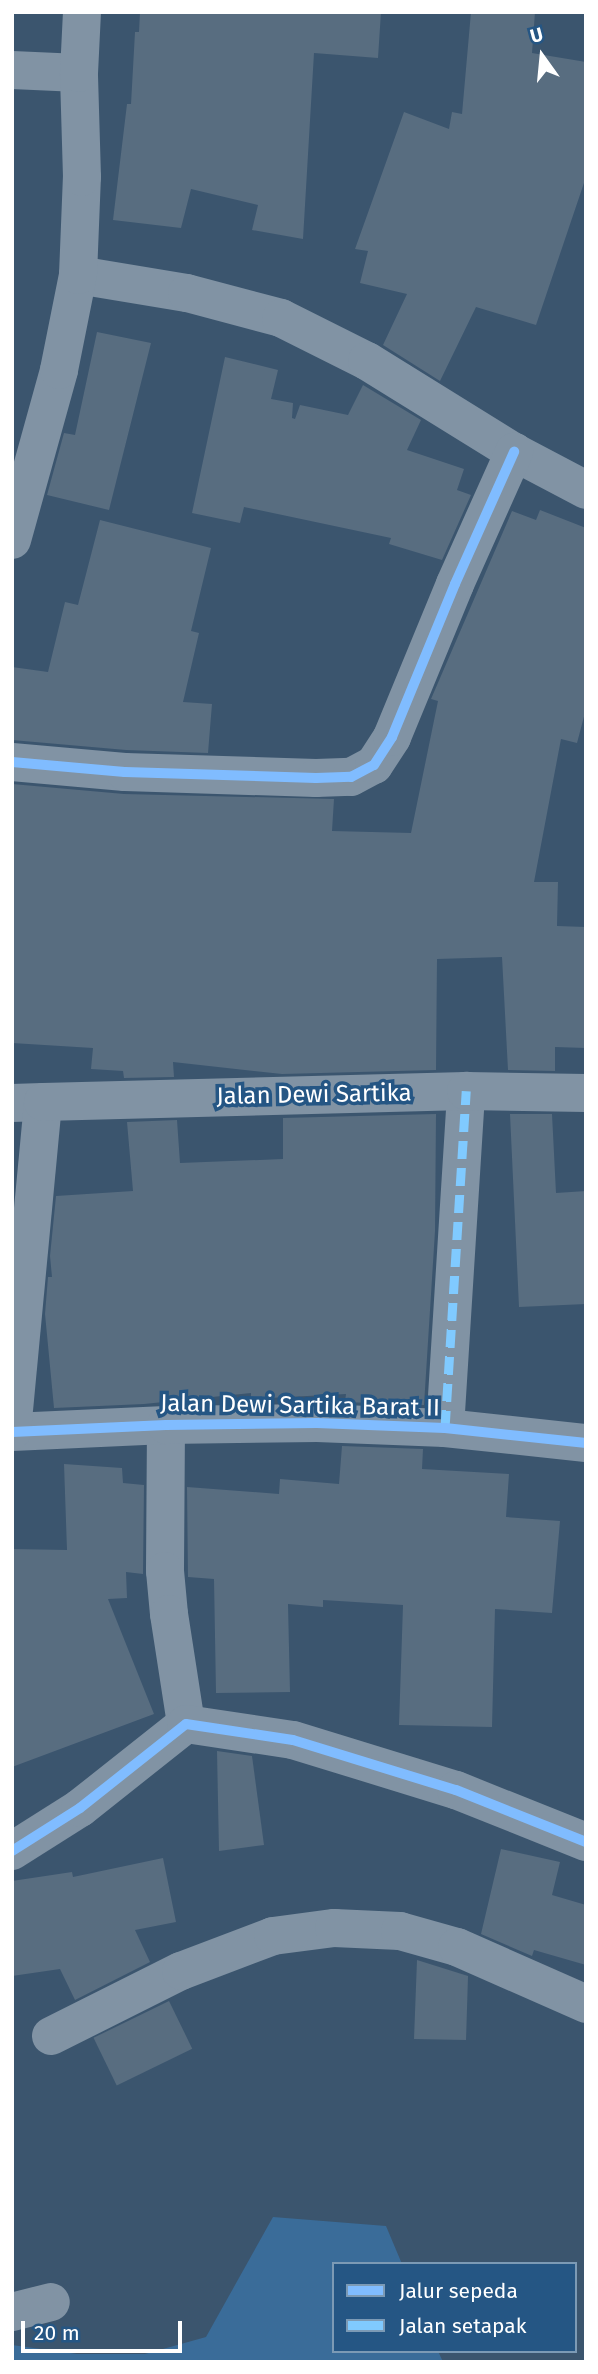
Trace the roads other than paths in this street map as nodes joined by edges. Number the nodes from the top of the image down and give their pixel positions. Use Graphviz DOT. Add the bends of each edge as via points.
graph roads {
  1 [pos="82,12"];
  2 [pos="12,70"];
  3 [pos="79,73"];
  4 [pos="78,275"];
  5 [pos="514,452"];
  6 [pos="586,490"];
  7 [pos="12,540"];
  8 [pos="12,762"];
  9 [pos="466,1091"];
  10 [pos="586,1093"];
  11 [pos="28,1102"];
  12 [pos="166,1424"];
  13 [pos="445,1428"];
  14 [pos="12,1432"];
  15 [pos="586,1443"];
  16 [pos="186,1724"];
  17 [pos="586,1842"];
  18 [pos="12,1851"];
  19 [pos="586,2004"];
  20 [pos="51,2036"];
  21 [pos="51,2302"];
  22 [pos="12,2312"];
  1 -- 3 [label="street"];
  2 -- 3 [label="street"];
  3 -- 4 [label="street" via="82,177"];
  4 -- 5 [label="street" via="187,293 281,318 367,361"];
  4 -- 7 [label="street" via="59,370"];
  5 -- 6 [label="street"];
  5 -- 8 [label="street" via="392,737 374,765 351,777 316,778 125,772"];
  9 -- 10 [label="street, Jalan Dewi Sartika"];
  9 -- 11 [label="street, Jalan Dewi Sartika"];
  9 -- 13 [label="street"];
  11 -- 14 [label="street, Jalan Dewi Sartika"];
  12 -- 13 [label="street, Jalan Dewi Sartika Barat II"];
  12 -- 14 [label="street, Jalan Dewi Sartika Barat II"];
  12 -- 16 [label="street, Jalan Dewi Sartika Barat II" via="165,1571"];
  13 -- 15 [label="street, Jalan Dewi Sartika Barat II"];
  16 -- 17 [label="street" via="293,1740 456,1790"];
  16 -- 18 [label="street" via="80,1808"];
  19 -- 20 [label="street" via="457,1947 400,1931 334,1927 273,1937 181,1971"];
  21 -- 22 [label="street"];
}
